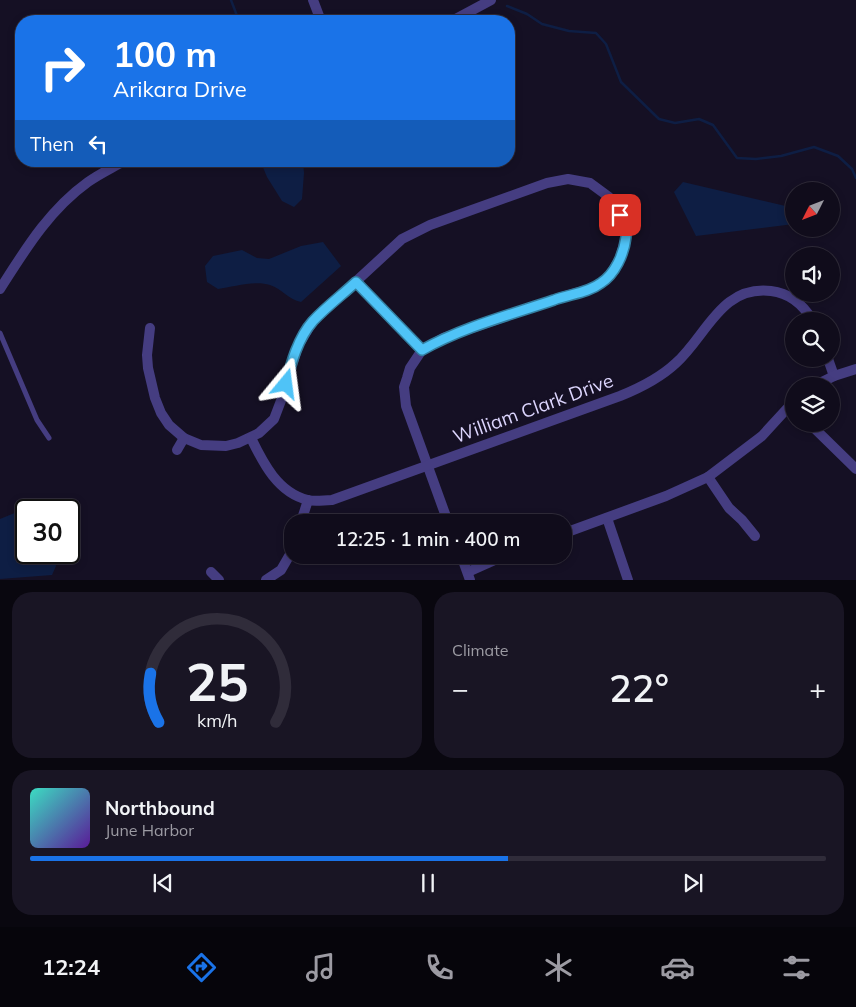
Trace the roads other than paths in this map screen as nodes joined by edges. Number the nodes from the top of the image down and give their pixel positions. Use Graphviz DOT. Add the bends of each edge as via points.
graph roads {
  1 [pos="314,0"];
  2 [pos="491,0"];
  3 [pos="319,15"];
  4 [pos="463,15"];
  5 [pos="114,167"];
  6 [pos="356,282"];
  7 [pos="0,289"];
  8 [pos="808,312"];
  9 [pos="150,328"];
  10 [pos="0,333"];
  11 [pos="422,350"];
  12 [pos="831,367"];
  13 [pos="856,369"];
  14 [pos="834,376"];
  15 [pos="785,412"];
  16 [pos="818,432"];
  17 [pos="50,438"];
  18 [pos="184,438"];
  19 [pos="251,438"];
  20 [pos="177,450"];
  21 [pos="426,465"];
  22 [pos="856,468"];
  23 [pos="708,477"];
  24 [pos="308,500"];
  25 [pos="304,514"];
  26 [pos="445,514"];
  27 [pos="607,518"];
  28 [pos="572,530"];
  29 [pos="755,536"];
  30 [pos="284,564"];
  31 [pos="464,564"];
  32 [pos="490,564"];
  33 [pos="469,576"];
  34 [pos="266,580"];
  35 [pos="628,580"];
  1 -- 3 [label="street"];
  2 -- 4 [label="street"];
  5 -- 7 [label="street" via="89,181 52,214"];
  6 -- 11 [label="street"];
  6 -- 11 [label="street" via="412,232 547,183 568,179 590,183 608,197 625,225 626,237 616,268 601,284 443,338"];
  6 -- 19 [label="street" via="304,334 274,419"];
  8 -- 21 [label="street, William Clark Drive" via="793,299 777,292 759,290 742,294 716,314 693,347 675,364 639,388"];
  9 -- 18 [label="street" via="147,355 155,398 169,425"];
  10 -- 17 [label="lane" via="37,420"];
  11 -- 21 [label="street" via="410,368 404,396"];
  12 -- 14 [label="street"];
  13 -- 14 [label="street"];
  15 -- 23 [label="street" via="762,436"];
  16 -- 22 [label="street"];
  18 -- 19 [label="street" via="214,446 238,444"];
  18 -- 20 [label="street"];
  19 -- 24 [label="street, William Clark Drive" via="275,479"];
  21 -- 24 [label="street, William Clark Drive" via="332,500"];
  21 -- 26 [label="street"];
  23 -- 27 [label="street"];
  23 -- 29 [label="street" via="729,508"];
  24 -- 25 [label="street"];
  27 -- 28 [label="street"];
  27 -- 35 [label="street"];
  30 -- 34 [label="street"];
  31 -- 33 [label="street"];
  32 -- 33 [label="street"];
}
